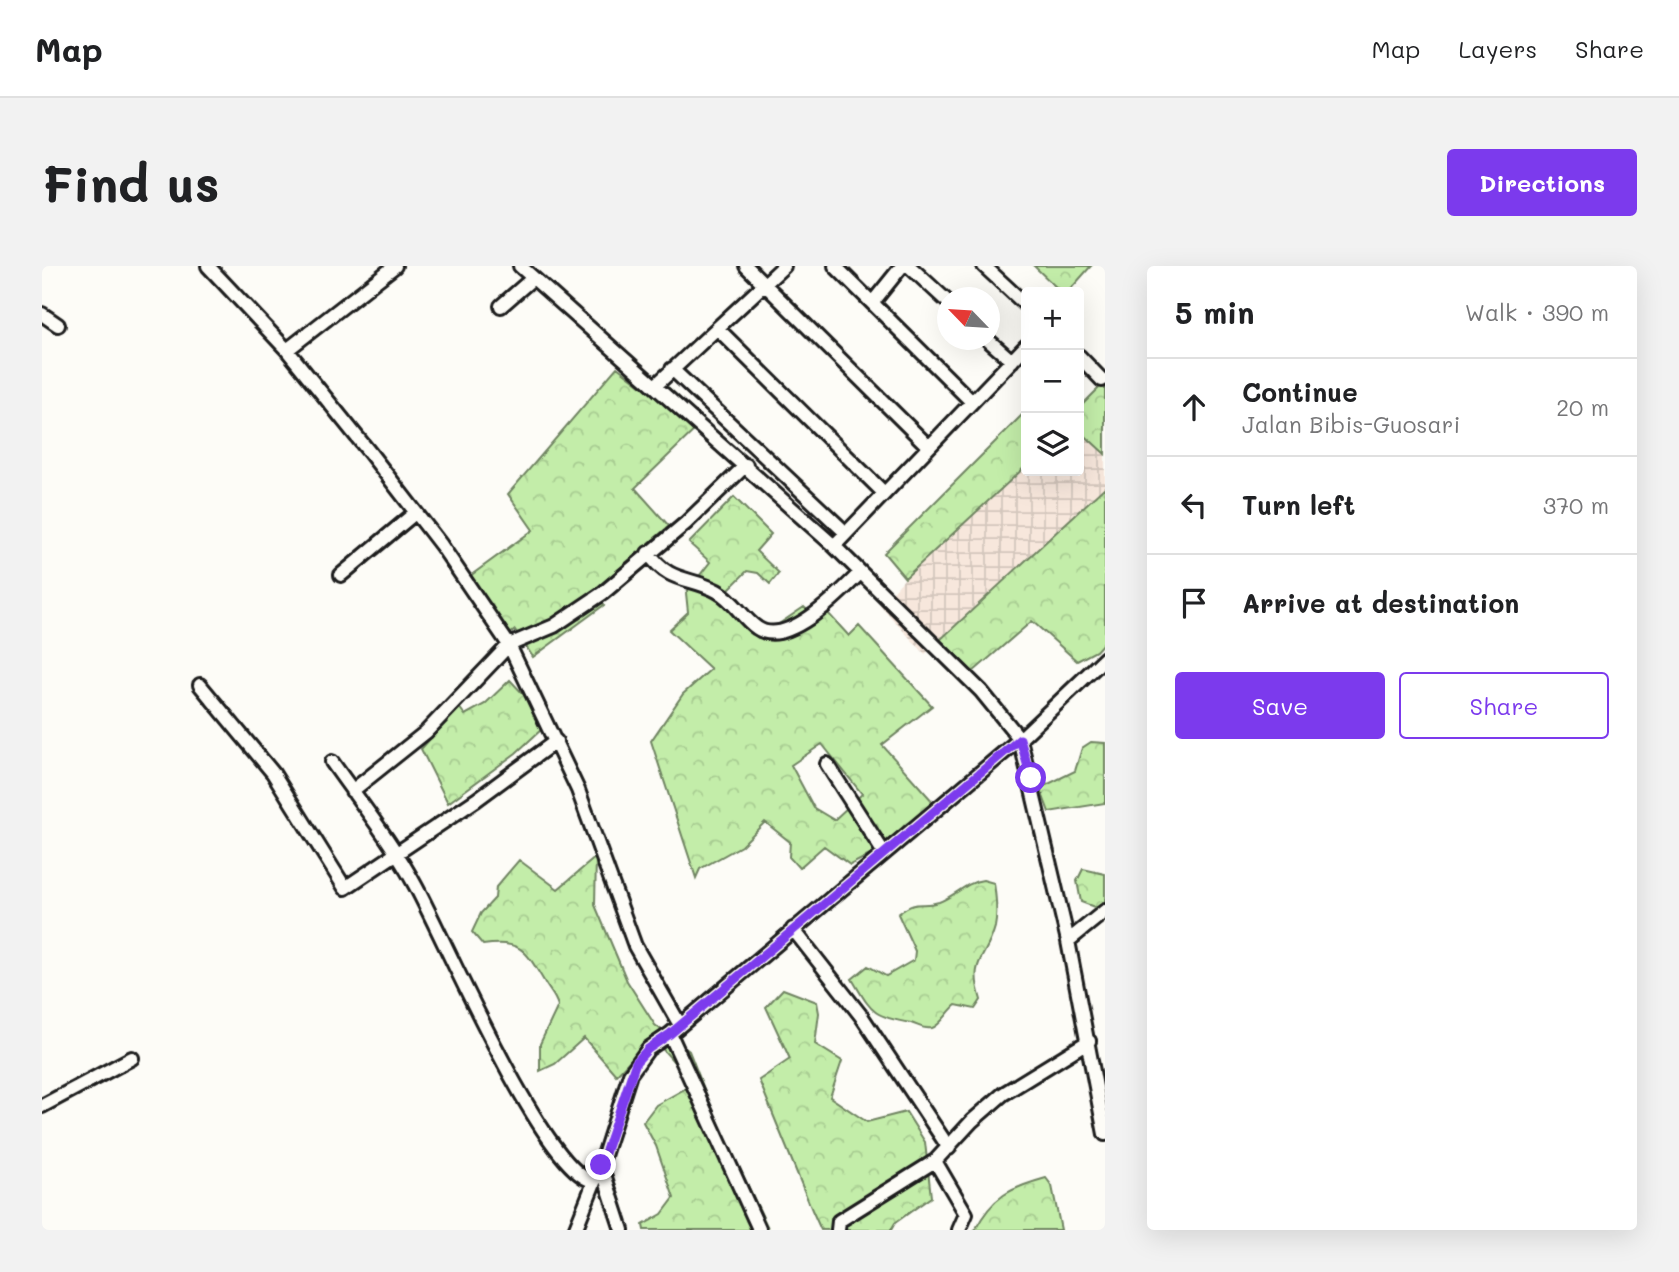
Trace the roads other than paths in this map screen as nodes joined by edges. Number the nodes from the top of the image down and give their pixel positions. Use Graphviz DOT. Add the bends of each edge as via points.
graph roads {
  1 [pos="208,266"];
  2 [pos="395,266"];
  3 [pos="520,266"];
  4 [pos="746,266"];
  5 [pos="784,266"];
  6 [pos="835,266"];
  7 [pos="902,266"];
  8 [pos="909,266"];
  9 [pos="984,266"];
  10 [pos="533,278"];
  11 [pos="764,285"];
  12 [pos="937,293"];
  13 [pos="1021,300"];
  14 [pos="873,302"];
  15 [pos="500,306"];
  16 [pos="42,314"];
  17 [pos="58,325"];
  18 [pos="717,328"];
  19 [pos="287,350"];
  20 [pos="999,350"];
  21 [pos="1022,350"];
  22 [pos="1012,361"];
  23 [pos="1084,365"];
  24 [pos="672,369"];
  25 [pos="1102,380"];
  26 [pos="654,386"];
  27 [pos="700,397"];
  28 [pos="972,401"];
  29 [pos="685,414"];
  30 [pos="929,447"];
  31 [pos="746,465"];
  32 [pos="884,493"];
  33 [pos="415,513"];
  34 [pos="846,533"];
  35 [pos="834,546"];
  36 [pos="648,553"];
  37 [pos="860,573"];
  38 [pos="341,575"];
  39 [pos="509,645"];
  40 [pos="1105,659"];
  41 [pos="200,685"];
  42 [pos="1020,739"];
  43 [pos="556,741"];
  44 [pos="332,762"];
  45 [pos="827,764"];
  46 [pos="352,791"];
  47 [pos="884,853"];
  48 [pos="396,854"];
  49 [pos="1105,911"];
  50 [pos="793,929"];
  51 [pos="1068,942"];
  52 [pos="675,1030"];
  53 [pos="1089,1041"];
  54 [pos="132,1058"];
  55 [pos="42,1106"];
  56 [pos="1105,1133"];
  57 [pos="949,1148"];
  58 [pos="935,1161"];
  59 [pos="601,1165"];
  60 [pos="594,1181"];
  61 [pos="759,1229"];
  62 [pos="575,1230"];
  63 [pos="622,1230"];
  64 [pos="838,1230"];
  65 [pos="959,1230"];
  1 -- 19 [label="street"];
  2 -- 19 [label="street"];
  3 -- 10 [label="street"];
  4 -- 11 [label="street"];
  5 -- 11 [label="street"];
  6 -- 14 [label="street"];
  7 -- 14 [label="street"];
  8 -- 12 [label="street"];
  9 -- 13 [label="street"];
  10 -- 15 [label="street"];
  10 -- 26 [label="street"];
  11 -- 18 [label="street"];
  11 -- 30 [label="street"];
  14 -- 28 [label="street"];
  16 -- 17 [label="street"];
  18 -- 24 [label="street"];
  18 -- 32 [label="street"];
  19 -- 33 [label="street"];
  20 -- 22 [label="street"];
  21 -- 22 [label="street"];
  22 -- 28 [label="street"];
  23 -- 25 [label="street"];
  24 -- 26 [label="street"];
  24 -- 27 [label="street"];
  26 -- 29 [label="street"];
  27 -- 29 [label="street"];
  27 -- 34 [label="street"];
  28 -- 30 [label="street"];
  29 -- 31 [label="street"];
  30 -- 32 [label="street"];
  31 -- 35 [label="street"];
  31 -- 36 [label="street"];
  32 -- 34 [label="street"];
  33 -- 38 [label="street"];
  33 -- 39 [label="street"];
  34 -- 35 [label="street"];
  35 -- 37 [label="street"];
  36 -- 37 [label="street" via="664,572 715,590 755,627 769,632 785,630 823,608"];
  36 -- 39 [label="street" via="576,613"];
  37 -- 42 [label="street" via="981,691"];
  39 -- 43 [label="street"];
  39 -- 46 [label="street" via="426,732"];
  40 -- 42 [label="street"];
  41 -- 48 [label="street" via="273,773 345,888"];
  42 -- 47 [label="street"];
  42 -- 51 [label="street"];
  43 -- 48 [label="street"];
  43 -- 52 [label="street" via="579,790 635,946"];
  44 -- 46 [label="street"];
  45 -- 47 [label="street"];
  46 -- 48 [label="street"];
  47 -- 50 [label="street"];
  48 -- 60 [label="street" via="473,1008 525,1097 568,1164 581,1177"];
  49 -- 51 [label="street"];
  50 -- 52 [label="street"];
  50 -- 57 [label="street" via="862,1017"];
  51 -- 53 [label="street"];
  52 -- 59 [label="street" via="636,1062"];
  52 -- 61 [label="street"];
  53 -- 56 [label="street"];
  53 -- 57 [label="street" via="1003,1094"];
  54 -- 55 [label="street"];
  57 -- 58 [label="street"];
  58 -- 64 [label="street" via="853,1210 839,1221"];
  58 -- 65 [label="street" via="966,1214"];
  59 -- 60 [label="street"];
  59 -- 63 [label="street"];
  60 -- 62 [label="street"];
}
